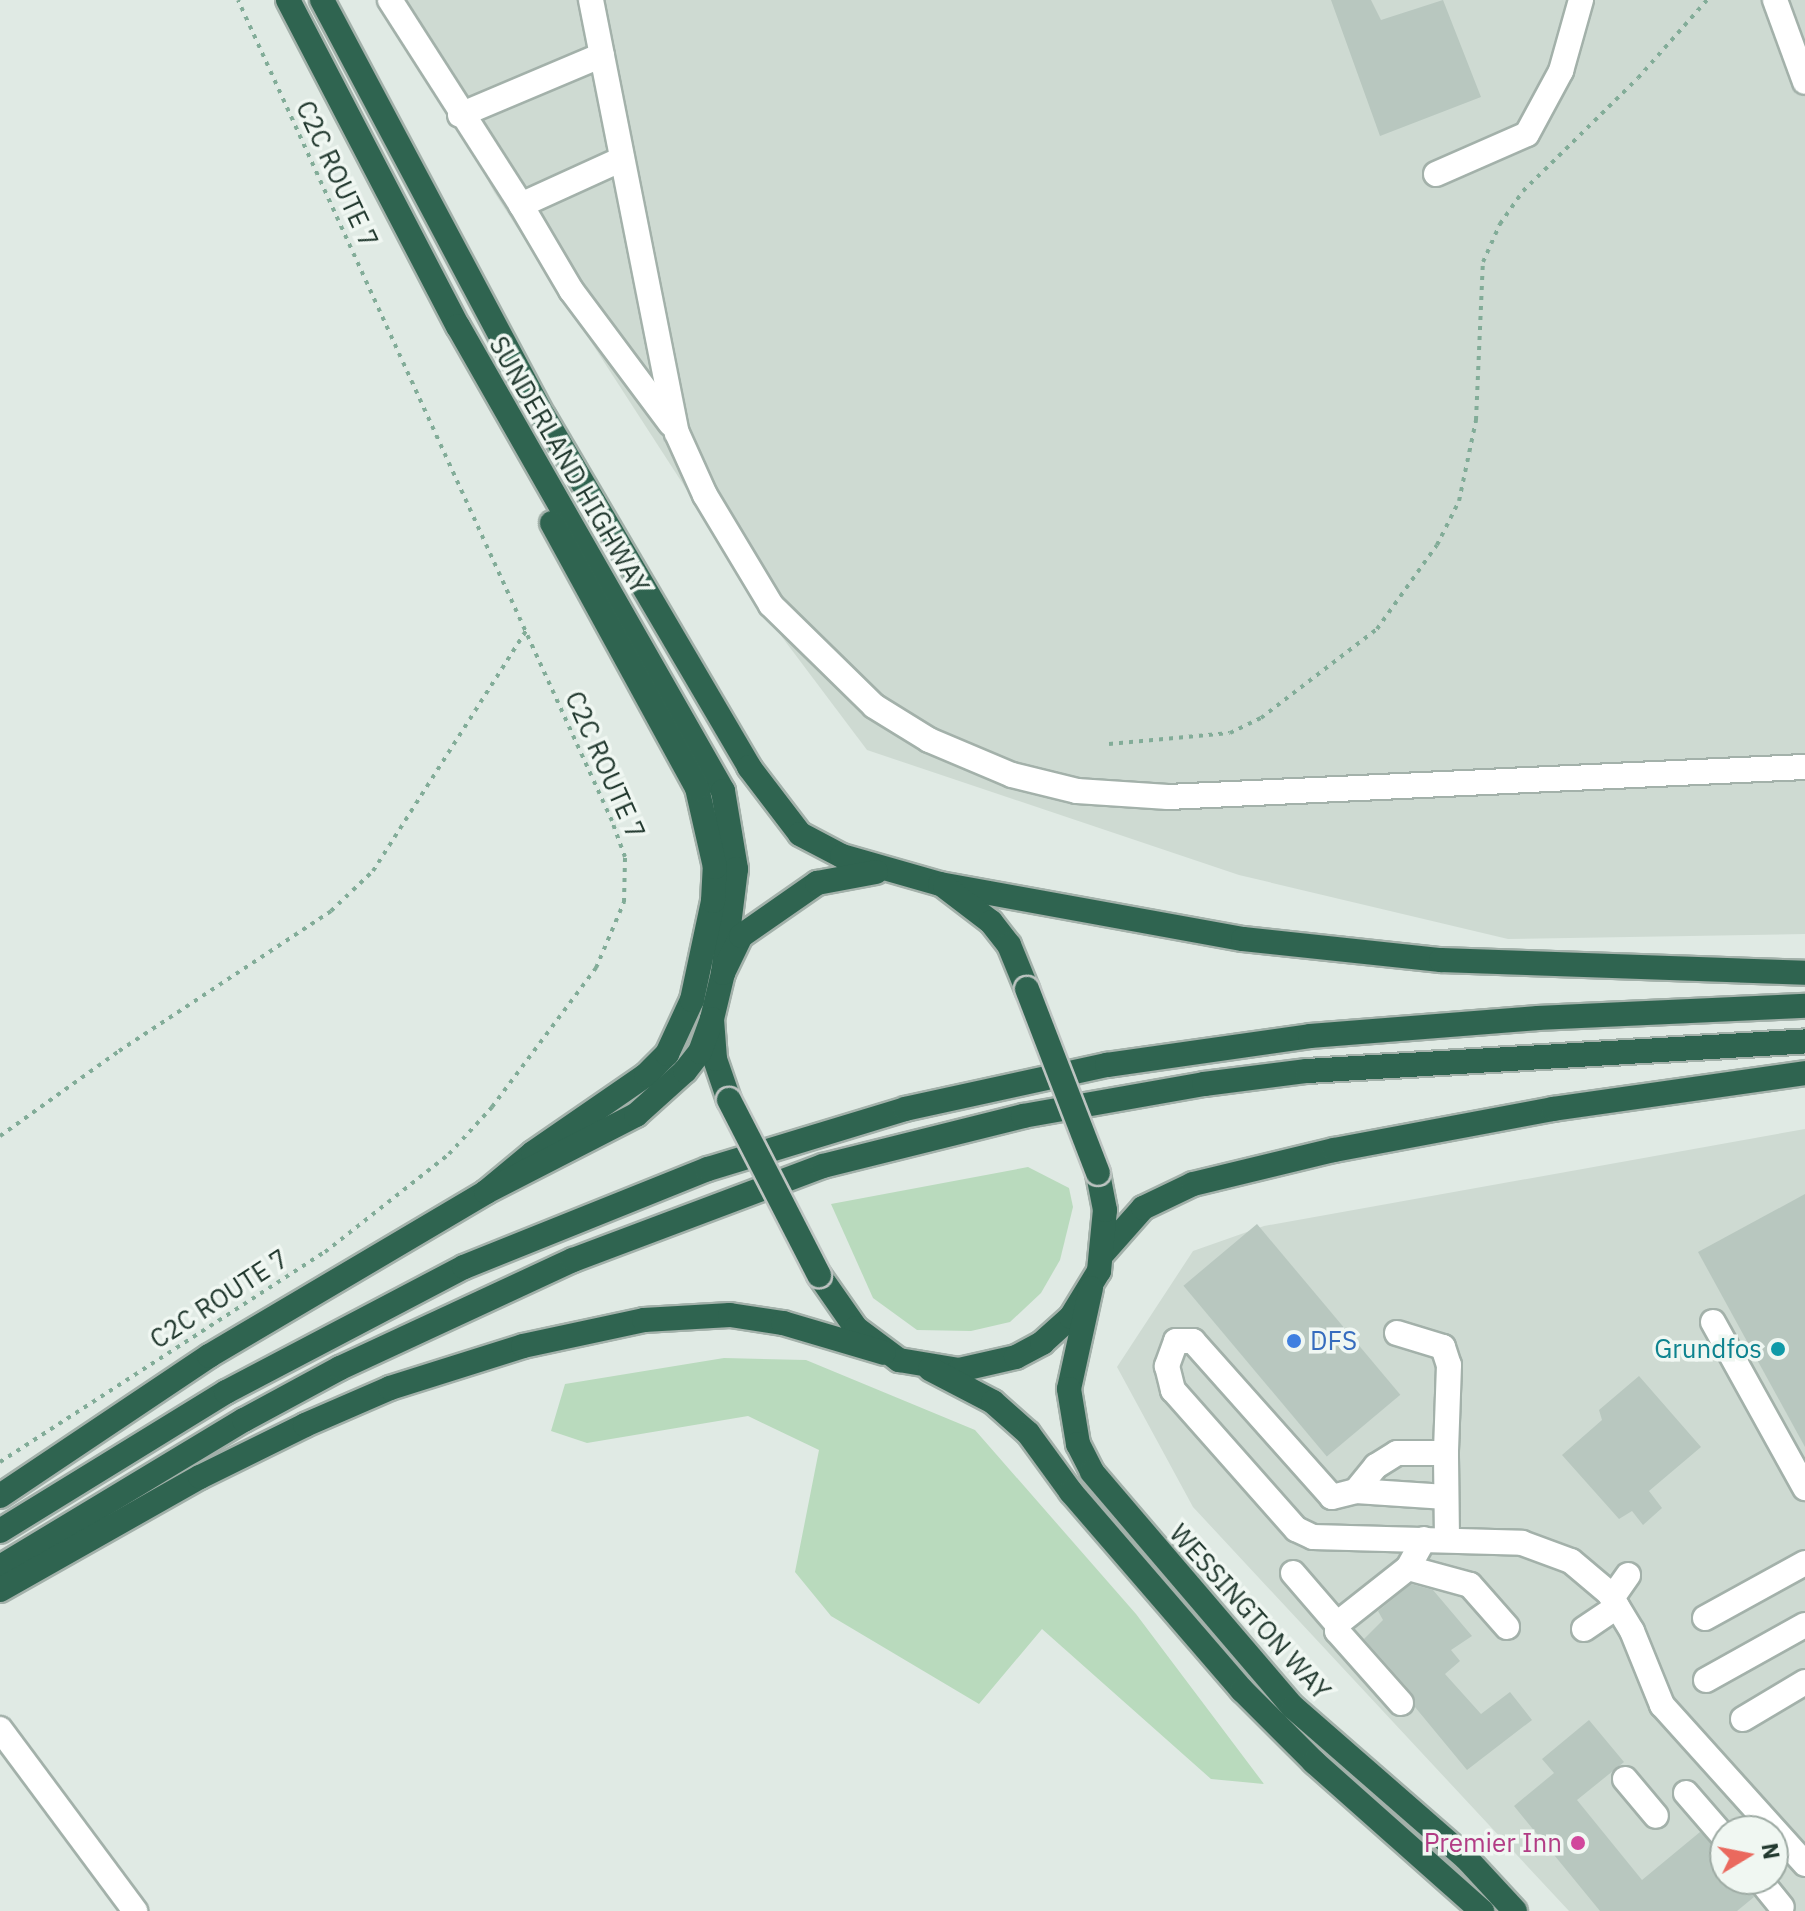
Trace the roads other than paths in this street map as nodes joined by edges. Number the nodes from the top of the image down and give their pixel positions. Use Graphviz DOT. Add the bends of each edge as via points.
graph roads {
  1 [pos="288,0"];
  2 [pos="322,0"];
  3 [pos="390,0"];
  4 [pos="591,0"];
  5 [pos="1581,0"];
  6 [pos="1775,0"];
  7 [pos="602,55"];
  8 [pos="1805,82"];
  9 [pos="460,115"];
  10 [pos="622,159"];
  11 [pos="1436,174"];
  12 [pos="521,205"];
  13 [pos="677,433"];
  14 [pos="524,445"];
  15 [pos="1805,767"];
  16 [pos="894,872"];
  17 [pos="940,884"];
  18 [pos="723,973"];
  19 [pos="1805,973"];
  20 [pos="1805,1006"];
  21 [pos="712,1019"];
  22 [pos="1805,1041"];
  23 [pos="1805,1073"];
  24 [pos="486,1192"];
  25 [pos="1104,1252"];
  26 [pos="1091,1288"];
  27 [pos="1713,1322"];
  28 [pos="1397,1333"];
  29 [pos="884,1353"];
  30 [pos="930,1369"];
  31 [pos="1446,1453"];
  32 [pos="1805,1488"];
  33 [pos="1349,1493"];
  34 [pos="0,1496"];
  35 [pos="1446,1497"];
  36 [pos="0,1531"];
  37 [pos="1343,1538"];
  38 [pos="1435,1539"];
  39 [pos="1805,1563"];
  40 [pos="0,1567"];
  41 [pos="1408,1568"];
  42 [pos="1293,1573"];
  43 [pos="1628,1575"];
  44 [pos="0,1590"];
  45 [pos="1614,1602"];
  46 [pos="1705,1618"];
  47 [pos="1337,1624"];
  48 [pos="1805,1625"];
  49 [pos="1507,1627"];
  50 [pos="1584,1629"];
  51 [pos="1706,1680"];
  52 [pos="1805,1682"];
  53 [pos="1401,1703"];
  54 [pos="1743,1719"];
  55 [pos="0,1729"];
  56 [pos="1625,1779"];
  57 [pos="1686,1793"];
  58 [pos="1758,1815"];
  59 [pos="1656,1816"];
  60 [pos="1709,1820"];
  61 [pos="1789,1848"];
  62 [pos="1805,1864"];
  63 [pos="1772,1895"];
  64 [pos="1782,1907"];
  65 [pos="135,1911"];
  66 [pos="1482,1911"];
  67 [pos="1515,1911"];
  1 -- 14 [label="highway, SUNDERLAND HIGHWAY"];
  2 -- 16 [label="highway, SUNDERLAND HIGHWAY" via="544,417 767,797 816,843"];
  3 -- 9 [label="street"];
  4 -- 7 [label="street"];
  5 -- 11 [label="street" via="1561,71 1527,134"];
  6 -- 8 [label="street"];
  7 -- 9 [label="street"];
  7 -- 10 [label="street"];
  9 -- 12 [label="street"];
  10 -- 12 [label="street"];
  10 -- 13 [label="street"];
  12 -- 13 [label="street" via="571,290"];
  13 -- 15 [label="street" via="705,495 771,605 874,706 929,740 1012,775 1077,791 1168,797"];
  14 -- 18 [label="highway, SUNDERLAND HIGHWAY" via="723,791 736,869"];
  14 -- 24 [label="highway" via="555,531 697,788 715,867 692,1000 667,1054"];
  16 -- 17 [label="highway"];
  16 -- 18 [label="highway" via="846,874 790,897 741,936"];
  17 -- 19 [label="highway" via="979,887 1166,928 1334,949 1441,960"];
  17 -- 25 [label="highway, bridge" via="991,922 1009,945 1098,1173 1105,1210"];
  18 -- 21 [label="highway"];
  20 -- 36 [label="highway" via="1538,1018 1310,1036 1107,1065 905,1109 708,1169 464,1267 226,1392"];
  21 -- 24 [label="highway" via="700,1052 685,1071 636,1115"];
  21 -- 29 [label="highway, bridge" via="715,1059 729,1100 819,1275 856,1328"];
  22 -- 40 [label="highway" via="1307,1071 1204,1084 1023,1116 823,1166 573,1260 340,1368"];
  23 -- 25 [label="highway" via="1553,1109 1334,1150 1193,1184 1143,1208"];
  24 -- 34 [label="highway" via="209,1356"];
  25 -- 26 [label="highway"];
  26 -- 30 [label="highway" via="1071,1317 1016,1357 977,1368"];
  26 -- 67 [label="highway, WESSINGTON WAY" via="1069,1389 1078,1444 1092,1472 1293,1707 1466,1858"];
  27 -- 32 [label="street"];
  28 -- 31 [label="street" via="1443,1347 1449,1365"];
  29 -- 30 [label="highway"];
  29 -- 44 [label="highway" via="783,1323 730,1315 620,1324 523,1346 390,1388 305,1425 200,1477"];
  30 -- 66 [label="highway" via="993,1402 1028,1433 1071,1492 1242,1690 1314,1762"];
  31 -- 33 [label="street" via="1397,1453"];
  31 -- 35 [label="street"];
  33 -- 35 [label="street"];
  33 -- 37 [label="street"];
  33 -- 37 [label="street" via="1332,1497 1193,1341 1176,1341 1167,1366 1173,1390 1296,1529 1313,1537"];
  35 -- 38 [label="street"];
  37 -- 38 [label="street"];
  38 -- 41 [label="street"];
  38 -- 45 [label="street" via="1522,1543 1571,1561"];
  39 -- 46 [label="street"];
  41 -- 47 [label="street"];
  41 -- 49 [label="street" via="1470,1585"];
  42 -- 47 [label="street"];
  43 -- 45 [label="street"];
  45 -- 50 [label="street"];
  45 -- 58 [label="street" via="1662,1705"];
  47 -- 53 [label="street" via="1337,1631"];
  48 -- 51 [label="street"];
  52 -- 54 [label="street"];
  55 -- 65 [label="street"];
  56 -- 59 [label="street"];
  57 -- 60 [label="street"];
  61 -- 62 [label="street"];
  63 -- 64 [label="street"];
}
